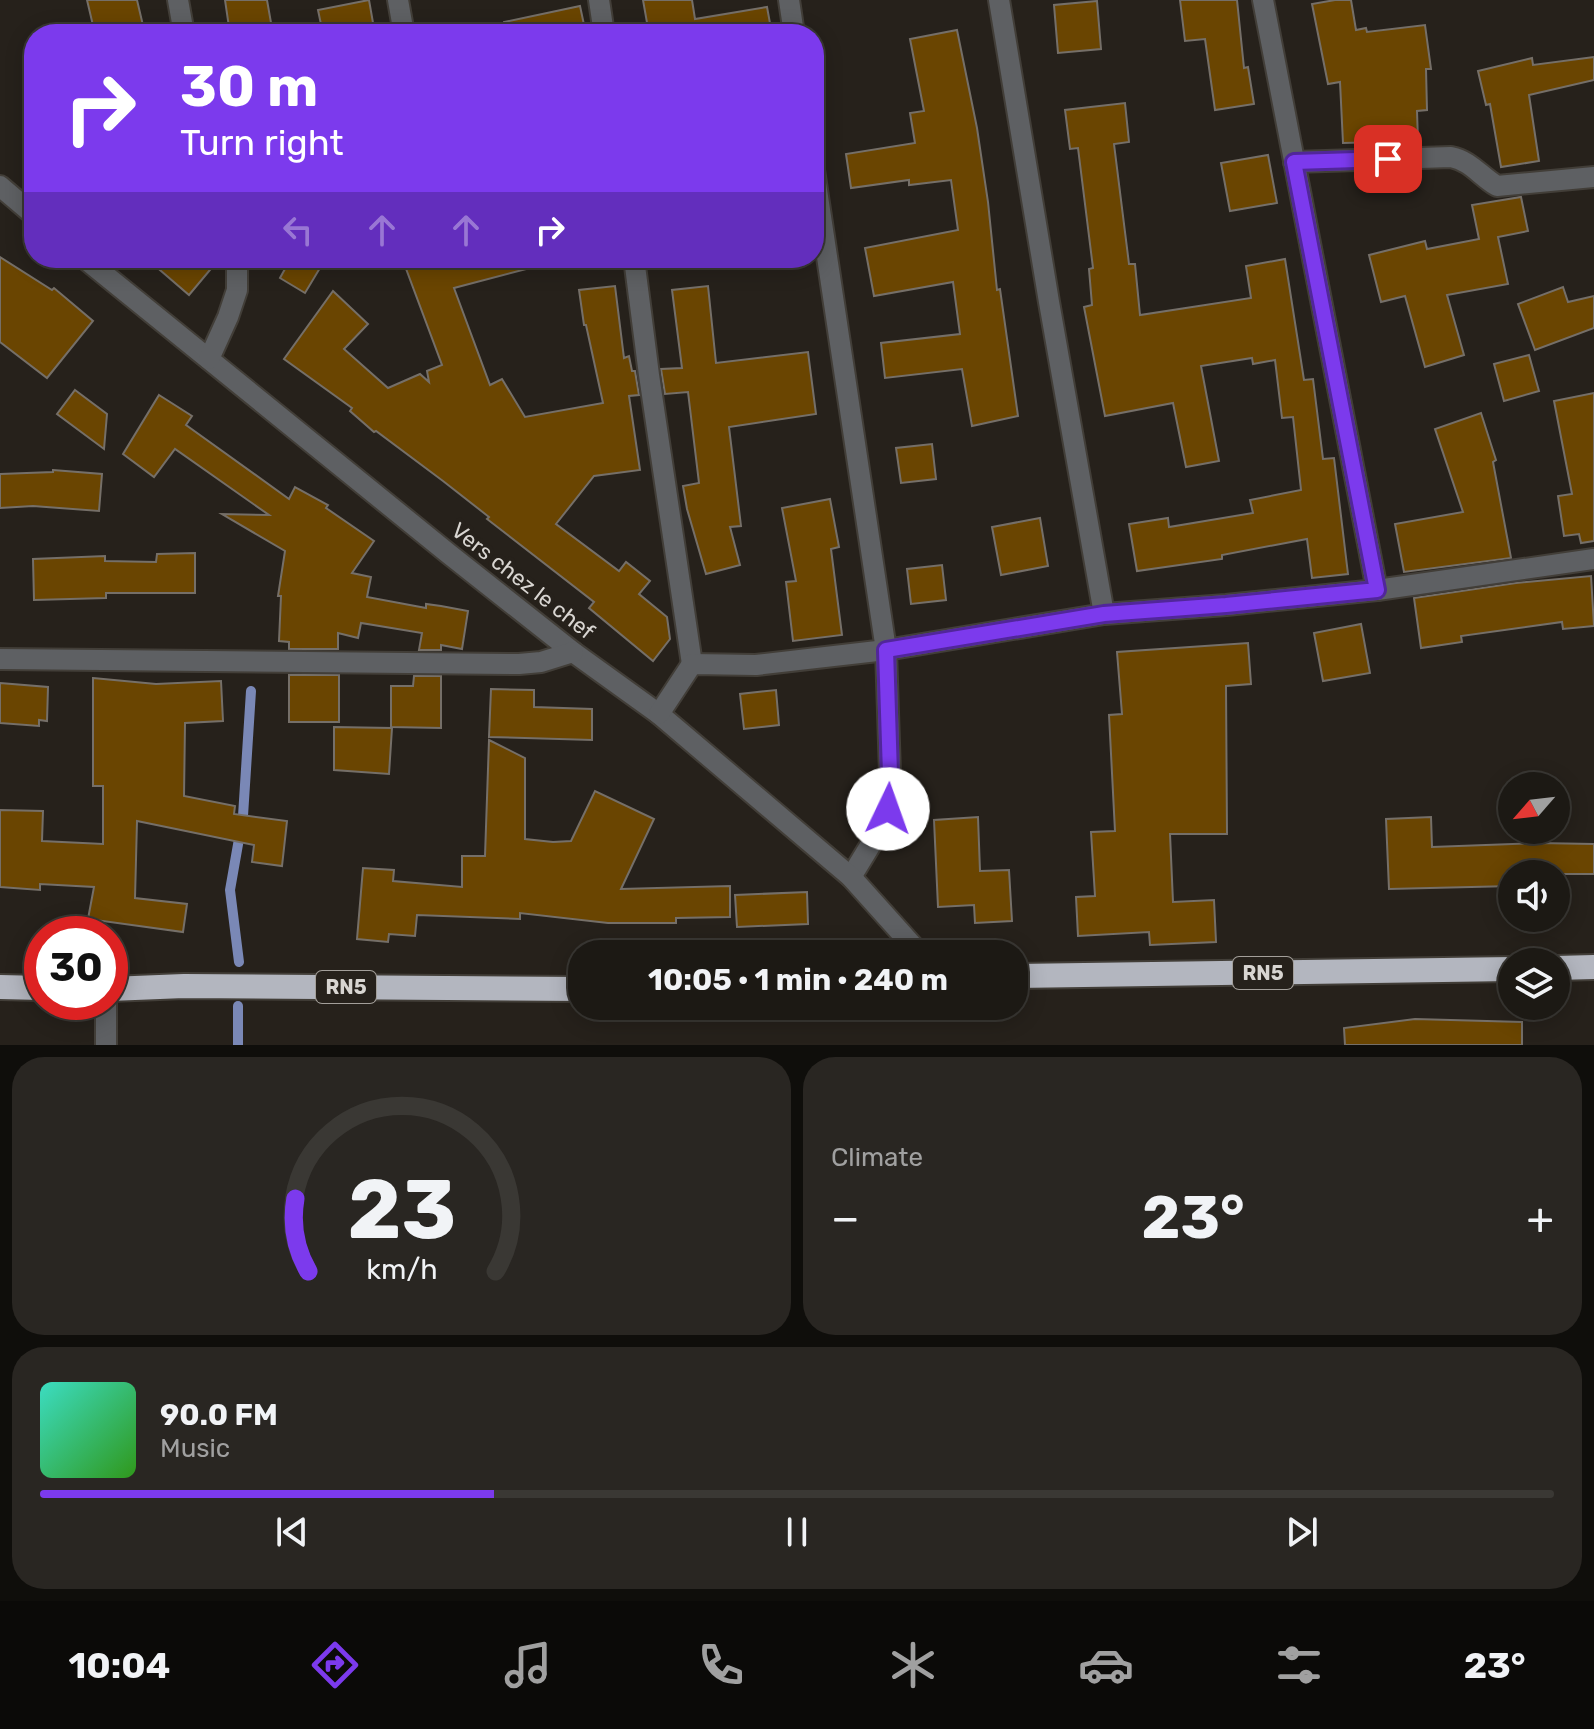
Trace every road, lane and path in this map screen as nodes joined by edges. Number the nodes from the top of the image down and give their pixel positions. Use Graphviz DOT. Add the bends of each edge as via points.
graph roads {
  1 [pos="178,0"];
  2 [pos="398,0"];
  3 [pos="599,0"];
  4 [pos="789,0"];
  5 [pos="999,0"];
  6 [pos="1263,0"];
  7 [pos="182,24"];
  8 [pos="402,24"];
  9 [pos="603,24"];
  10 [pos="793,24"];
  11 [pos="1294,162"];
  12 [pos="1594,177"];
  13 [pos="0,186"];
  14 [pos="24,206"];
  15 [pos="824,237"];
  16 [pos="96,268"];
  17 [pos="237,268"];
  18 [pos="635,268"];
  19 [pos="209,359"];
  20 [pos="1594,559"];
  21 [pos="1377,590"];
  22 [pos="1104,614"];
  23 [pos="886,650"];
  24 [pos="573,652"];
  25 [pos="0,659"];
  26 [pos="692,664"];
  27 [pos="659,714"];
  28 [pos="851,877"];
  29 [pos="907,940"];
  30 [pos="1594,967"];
  31 [pos="1570,968"];
  32 [pos="1498,969"];
  33 [pos="1028,976"];
  34 [pos="0,987"];
  35 [pos="24,988"];
  36 [pos="128,988"];
  37 [pos="568,989"];
  38 [pos="106,1020"];
  39 [pos="106,1045"];
  1 -- 7 [label="street"];
  2 -- 8 [label="street"];
  3 -- 9 [label="street"];
  4 -- 10 [label="street"];
  5 -- 22 [label="street"];
  6 -- 11 [label="street"];
  11 -- 12 [label="street" via="1451,157 1497,186"];
  11 -- 21 [label="street"];
  13 -- 14 [label="street"];
  15 -- 23 [label="street"];
  16 -- 19 [label="street, Vers chez le chef"];
  17 -- 19 [label="street" via="237,290"];
  18 -- 26 [label="street"];
  19 -- 24 [label="street, Vers chez le chef"];
  20 -- 21 [label="street"];
  21 -- 22 [label="street"];
  22 -- 23 [label="street"];
  23 -- 26 [label="street" via="756,665"];
  23 -- 28 [label="street" via="888,809"];
  24 -- 25 [label="street" via="519,664"];
  24 -- 27 [label="street, Vers chez le chef"];
  26 -- 27 [label="street"];
  27 -- 28 [label="street, Vers chez le chef"];
  28 -- 29 [label="street, Vers chez le chef"];
  30 -- 31 [label="highway"];
  32 -- 33 [label="highway, RN5"];
  34 -- 35 [label="highway"];
  36 -- 37 [label="highway, RN5"];
  38 -- 39 [label="street"];
}
